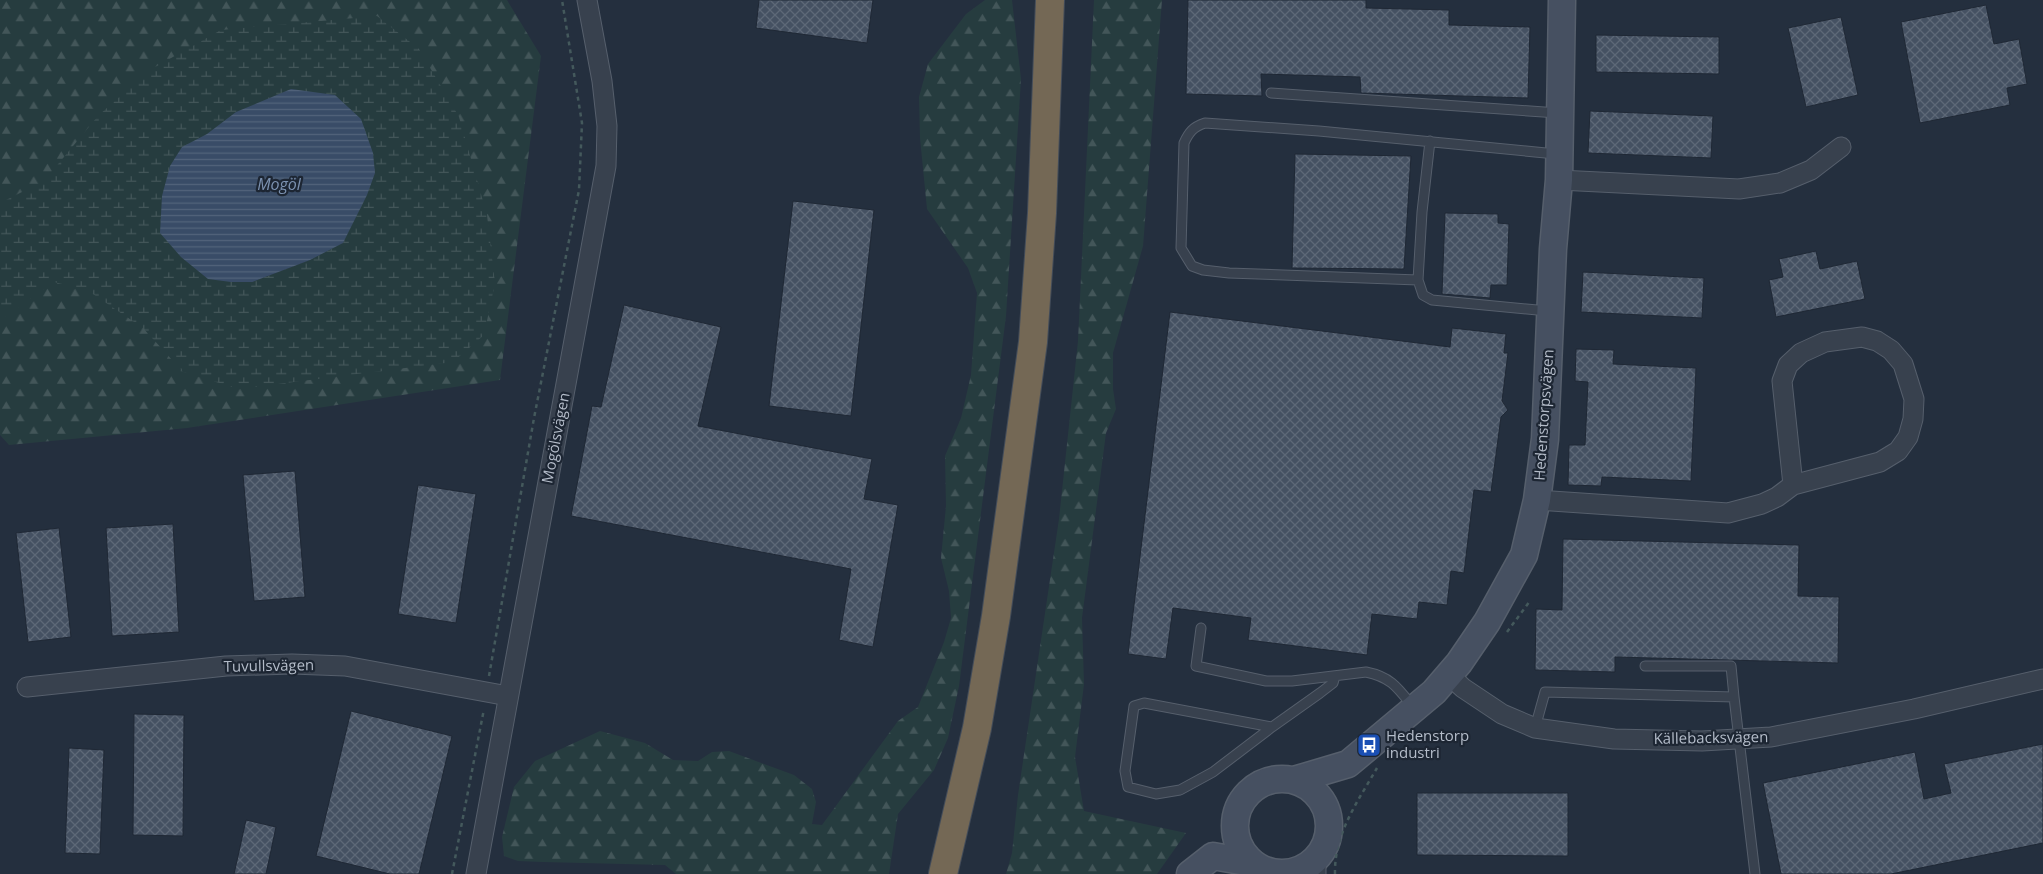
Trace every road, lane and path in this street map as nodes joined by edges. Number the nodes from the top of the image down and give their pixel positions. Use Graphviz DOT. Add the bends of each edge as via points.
graph roads {
  1 [pos="562,0"];
  2 [pos="587,0"];
  3 [pos="1050,0"];
  4 [pos="1065,0"];
  5 [pos="1562,0"];
  6 [pos="1271,93"];
  7 [pos="1560,113"];
  8 [pos="1430,141"];
  9 [pos="1841,146"];
  10 [pos="1560,154"];
  11 [pos="1559,180"];
  12 [pos="1418,280"];
  13 [pos="1551,311"];
  14 [pos="1793,485"];
  15 [pos="1537,500"];
  16 [pos="1530,601"];
  17 [pos="1201,628"];
  18 [pos="1502,638"];
  19 [pos="1645,666"];
  20 [pos="1449,675"];
  21 [pos="1335,676"];
  22 [pos="2043,679"];
  23 [pos="27,687"];
  24 [pos="487,692"];
  25 [pos="508,696"];
  26 [pos="1734,696"];
  27 [pos="1415,709"];
  28 [pos="1272,726"];
  29 [pos="1535,728"];
  30 [pos="1739,740"];
  31 [pos="1348,764"];
  32 [pos="1378,766"];
  33 [pos="1294,780"];
  34 [pos="1236,814"];
  35 [pos="1327,814"];
  36 [pos="1213,856"];
  37 [pos="1252,863"];
  38 [pos="1322,869"];
  39 [pos="452,874"];
  40 [pos="476,874"];
  41 [pos="942,874"];
  42 [pos="959,874"];
  43 [pos="1190,874"];
  44 [pos="1280,874"];
  45 [pos="1755,874"];
  1 -- 24 [label="path" via="582,123 579,190 534,418"];
  2 -- 25 [label="street, Mogölsvägen" via="602,81 606,166"];
  3 -- 41 [label="highway" via="1042,213 1032,352 996,616 977,728"];
  4 -- 42 [label="highway" via="1057,215 1048,342 1012,615"];
  5 -- 7 [label="street, Hedenstorpsvägen"];
  6 -- 7 [label="lane"];
  7 -- 10 [label="street, Hedenstorpsvägen"];
  8 -- 10 [label="lane"];
  8 -- 12 [label="lane"];
  8 -- 12 [label="lane" via="1205,123 1195,126 1184,143 1182,248 1192,266 1229,273"];
  9 -- 11 [label="street" via="1811,170 1780,183 1739,189"];
  10 -- 11 [label="street, Hedenstorpsvägen"];
  11 -- 13 [label="street, Hedenstorpsvägen"];
  12 -- 13 [label="lane" via="1422,295 1432,300"];
  13 -- 15 [label="street, Hedenstorpsvägen" via="1546,439"];
  14 -- 14 [label="street" via="1880,462 1898,451 1908,437 1914,399 1902,364 1891,350 1862,337 1825,342 1801,353 1788,365 1782,381"];
  14 -- 15 [label="street" via="1762,504 1728,513"];
  15 -- 20 [label="street, Hedenstorpsvägen" via="1524,555 1487,622"];
  16 -- 18 [label="path"];
  17 -- 21 [label="lane" via="1196,666 1266,681"];
  19 -- 26 [label="lane" via="1731,666"];
  20 -- 27 [label="street, Hedenstorpsvägen"];
  20 -- 29 [label="street, Källebacksvägen" via="1502,714"];
  21 -- 27 [label="lane" via="1366,672 1379,674 1389,679"];
  21 -- 28 [label="lane" via="1333,683"];
  22 -- 30 [label="street, Källebacksvägen" via="1914,709"];
  23 -- 24 [label="street, Tuvullsvägen" via="226,666 292,664 345,666"];
  24 -- 25 [label="street, Tuvullsvägen"];
  24 -- 39 [label="path"];
  25 -- 40 [label="street, Mogölsvägen"];
  26 -- 29 [label="lane" via="1545,692"];
  26 -- 30 [label="lane"];
  27 -- 31 [label="street, Hedenstorpsvägen"];
  28 -- 28 [label="lane" via="1214,772 1180,790 1156,794 1128,787 1125,771 1134,706 1144,703"];
  29 -- 30 [label="street, Källebacksvägen" via="1614,739"];
  30 -- 45 [label="lane"];
  31 -- 33 [label="street, Hedenstorpsvägen"];
  31 -- 35 [label="street"];
  32 -- 38 [label="path" via="1346,822 1335,860"];
  33 -- 34 [label="street" via="1277,779 1261,783 1248,792"];
  33 -- 35 [label="street" via="1315,792"];
  34 -- 36 [label="street"];
  34 -- 37 [label="street" via="1237,841"];
  35 -- 38 [label="street" via="1328,838"];
  36 -- 37 [label="street"];
  36 -- 43 [label="street"];
  37 -- 44 [label="street"];
  38 -- 44 [label="street"];
}
